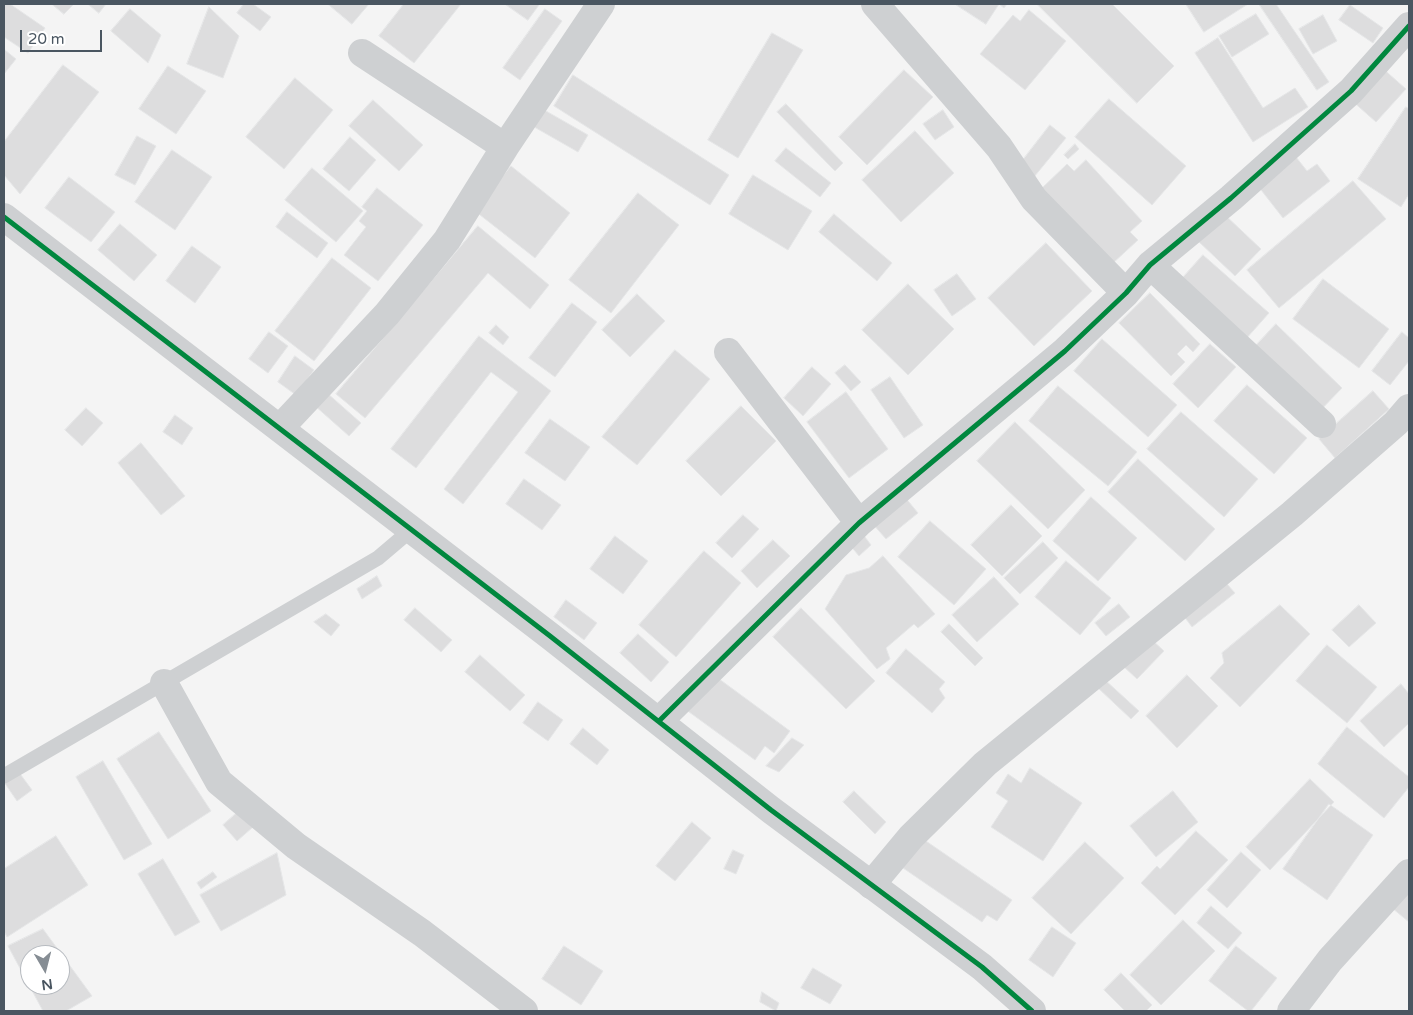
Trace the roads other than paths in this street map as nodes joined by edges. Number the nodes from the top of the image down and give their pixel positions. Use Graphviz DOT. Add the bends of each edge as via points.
graph roads {
  1 [pos="601,4"];
  2 [pos="875,4"];
  3 [pos="1409,26"];
  4 [pos="362,53"];
  5 [pos="505,147"];
  6 [pos="4,217"];
  7 [pos="1150,266"];
  8 [pos="1126,293"];
  9 [pos="728,352"];
  10 [pos="1409,408"];
  11 [pos="1322,424"];
  12 [pos="280,428"];
  13 [pos="859,522"];
  14 [pos="411,530"];
  15 [pos="164,683"];
  16 [pos="659,722"];
  17 [pos="4,776"];
  18 [pos="1409,873"];
  19 [pos="871,885"];
  20 [pos="524,1011"];
  21 [pos="1032,1011"];
  22 [pos="1290,1011"];
  1 -- 5 [label="street"];
  2 -- 8 [label="street" via="999,147 1034,199"];
  3 -- 7 [label="street" via="1351,91"];
  4 -- 5 [label="street"];
  5 -- 12 [label="street" via="447,240 386,314"];
  6 -- 12 [label="street"];
  7 -- 8 [label="street"];
  7 -- 11 [label="street"];
  8 -- 13 [label="street" via="1058,358"];
  9 -- 13 [label="street"];
  10 -- 19 [label="street" via="1292,514 985,764 911,837"];
  12 -- 14 [label="street"];
  13 -- 16 [label="street"];
  14 -- 15 [label="lane" via="378,558"];
  14 -- 16 [label="street"];
  15 -- 17 [label="lane"];
  15 -- 20 [label="street" via="219,782 296,846 422,933"];
  16 -- 19 [label="street"];
  18 -- 22 [label="street" via="1330,960"];
  19 -- 21 [label="street" via="982,967"];
}
